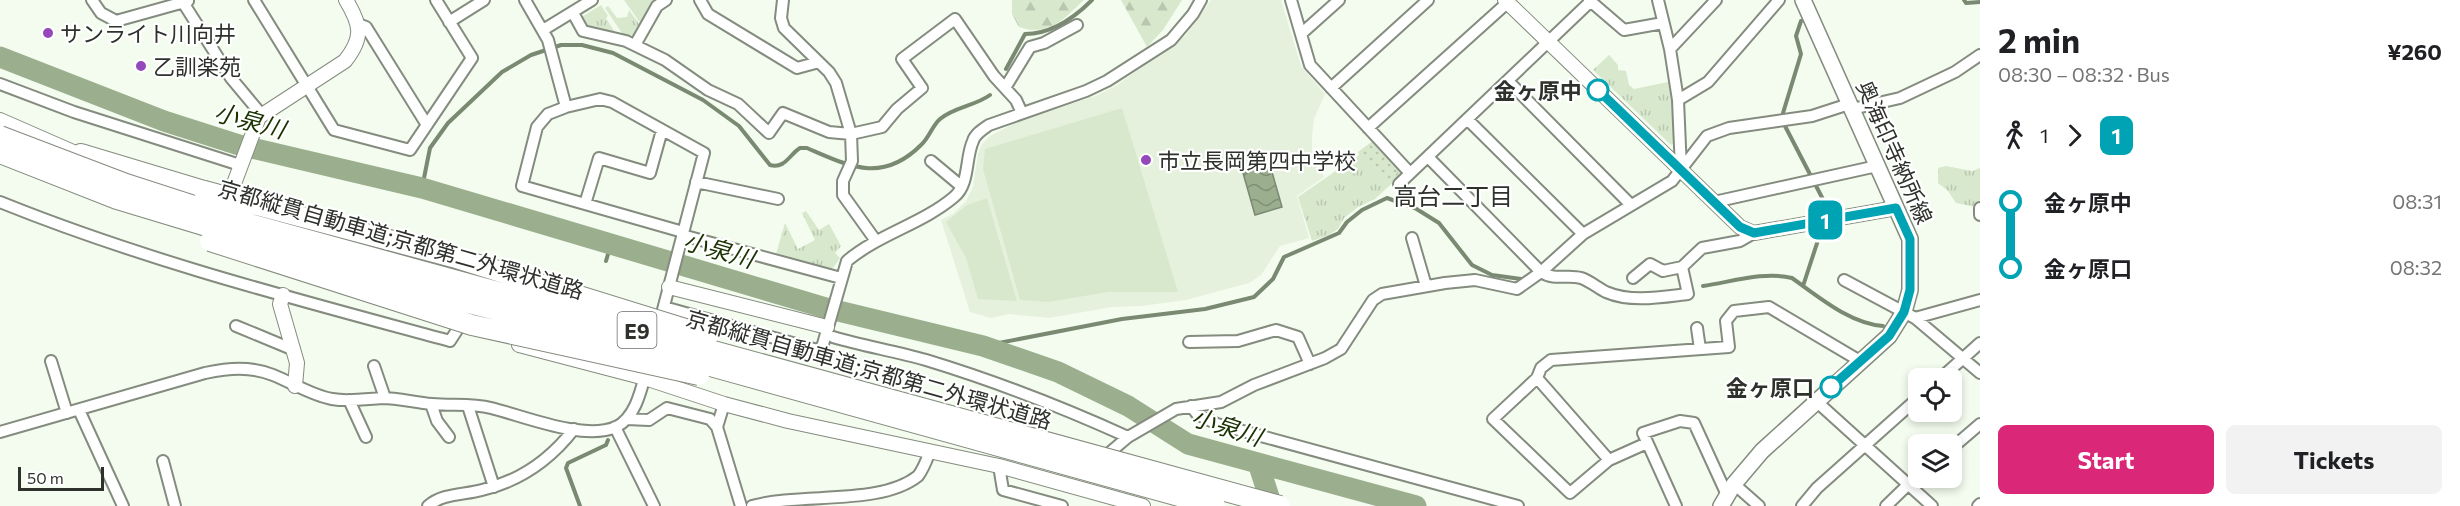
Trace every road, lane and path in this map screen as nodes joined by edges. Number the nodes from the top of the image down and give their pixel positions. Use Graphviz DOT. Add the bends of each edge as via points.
graph roads {
  1 [pos="92,0"];
  2 [pos="346,0"];
  3 [pos="436,0"];
  4 [pos="484,0"];
  5 [pos="525,0"];
  6 [pos="592,0"];
  7 [pos="666,0"];
  8 [pos="700,0"];
  9 [pos="783,0"];
  10 [pos="1201,0"];
  11 [pos="1291,0"];
  12 [pos="1339,0"];
  13 [pos="1428,0"];
  14 [pos="1658,0"];
  15 [pos="1716,0"];
  16 [pos="1779,0"];
  17 [pos="1803,0"];
  18 [pos="257,1"];
  19 [pos="1506,1"];
  20 [pos="1589,1"];
  21 [pos="187,2"];
  22 [pos="165,4"];
  23 [pos="573,13"];
  24 [pos="449,22"];
  25 [pos="1663,23"];
  26 [pos="358,24"];
  27 [pos="1077,25"];
  28 [pos="543,30"];
  29 [pos="1301,34"];
  30 [pos="1548,42"];
  31 [pos="635,45"];
  32 [pos="1670,49"];
  33 [pos="1980,55"];
  34 [pos="819,62"];
  35 [pos="1508,81"];
  36 [pos="1000,83"];
  37 [pos="0,84"];
  38 [pos="307,85"];
  39 [pos="1331,88"];
  40 [pos="1678,100"];
  41 [pos="566,107"];
  42 [pos="1851,107"];
  43 [pos="1022,113"];
  44 [pos="259,119"];
  45 [pos="1467,119"];
  46 [pos="0,120"];
  47 [pos="427,124"];
  48 [pos="1368,128"];
  49 [pos="662,130"];
  50 [pos="851,134"];
  51 [pos="0,136"];
  52 [pos="0,151"];
  53 [pos="81,154"];
  54 [pos="1428,157"];
  55 [pos="0,158"];
  56 [pos="931,161"];
  57 [pos="240,164"];
  58 [pos="1877,166"];
  59 [pos="1681,170"];
  60 [pos="1410,173"];
  61 [pos="696,182"];
  62 [pos="1399,184"];
  63 [pos="962,186"];
  64 [pos="777,199"];
  65 [pos="0,202"];
  66 [pos="1714,202"];
  67 [pos="585,204"];
  68 [pos="1631,205"];
  69 [pos="1896,208"];
  70 [pos="1980,208"];
  71 [pos="191,212"];
  72 [pos="1980,215"];
  73 [pos="219,224"];
  74 [pos="1754,233"];
  75 [pos="1583,234"];
  76 [pos="682,236"];
  77 [pos="1412,238"];
  78 [pos="876,241"];
  79 [pos="1682,267"];
  80 [pos="1541,272"];
  81 [pos="1633,278"];
  82 [pos="1844,280"];
  83 [pos="840,281"];
  84 [pos="670,284"];
  85 [pos="1425,286"];
  86 [pos="283,296"];
  87 [pos="1980,300"];
  88 [pos="664,307"];
  89 [pos="1909,315"];
  90 [pos="461,324"];
  91 [pos="236,326"];
  92 [pos="1697,328"];
  93 [pos="829,329"];
  94 [pos="1189,342"];
  95 [pos="1980,344"];
  96 [pos="1700,349"];
  97 [pos="294,350"];
  98 [pos="735,357"];
  99 [pos="1963,358"];
  100 [pos="1860,361"];
  101 [pos="51,362"];
  102 [pos="1310,364"];
  103 [pos="374,366"];
  104 [pos="1952,368"];
  105 [pos="1980,373"];
  106 [pos="645,378"];
  107 [pos="1537,378"];
  108 [pos="295,386"];
  109 [pos="385,398"];
  110 [pos="349,400"];
  111 [pos="1816,401"];
  112 [pos="431,404"];
  113 [pos="724,404"];
  114 [pos="468,406"];
  115 [pos="1191,406"];
  116 [pos="1908,407"];
  117 [pos="861,408"];
  118 [pos="79,410"];
  119 [pos="67,413"];
  120 [pos="627,419"];
  121 [pos="1980,424"];
  122 [pos="615,427"];
  123 [pos="717,427"];
  124 [pos="573,429"];
  125 [pos="0,432"];
  126 [pos="1131,435"];
  127 [pos="366,437"];
  128 [pos="449,437"];
  129 [pos="1962,439"];
  130 [pos="1647,443"];
  131 [pos="1865,445"];
  132 [pos="930,451"];
  133 [pos="1609,460"];
  134 [pos="163,461"];
  135 [pos="999,466"];
  136 [pos="1908,484"];
  137 [pos="494,487"];
  138 [pos="1076,487"];
  139 [pos="1912,488"];
  140 [pos="1727,495"];
  141 [pos="123,506"];
  142 [pos="175,506"];
  143 [pos="428,506"];
  144 [pos="654,506"];
  145 [pos="741,506"];
  146 [pos="752,506"];
  147 [pos="1062,506"];
  148 [pos="1143,506"];
  149 [pos="1215,506"];
  150 [pos="1280,506"];
  151 [pos="1518,506"];
  152 [pos="1676,506"];
  153 [pos="1759,506"];
  154 [pos="1802,506"];
  155 [pos="1886,506"];
  156 [pos="1932,506"];
  1 -- 22 [label="street" via="101,13 116,21"];
  2 -- 26 [label="street"];
  3 -- 24 [label="street"];
  4 -- 24 [label="street"];
  5 -- 28 [label="street"];
  6 -- 23 [label="street"];
  7 -- 31 [label="street" via="657,6"];
  8 -- 34 [label="street" via="708,14 797,68"];
  9 -- 34 [label="street" via="784,28"];
  10 -- 43 [label="street" via="1171,40 1107,81"];
  11 -- 29 [label="street"];
  12 -- 29 [label="street"];
  13 -- 39 [label="street"];
  14 -- 25 [label="street"];
  15 -- 32 [label="street"];
  16 -- 40 [label="street" via="1708,82"];
  17 -- 42 [label="main road, 奥海印寺納所線"];
  18 -- 38 [label="street"];
  19 -- 30 [label="street"];
  19 -- 48 [label="street"];
  20 -- 25 [label="street" via="1624,30"];
  20 -- 30 [label="street"];
  21 -- 22 [label="street"];
  21 -- 44 [label="street"];
  23 -- 28 [label="street"];
  23 -- 31 [label="street" via="583,31"];
  24 -- 47 [label="street" via="472,58"];
  25 -- 32 [label="street"];
  26 -- 38 [label="street" via="356,48 345,61"];
  26 -- 47 [label="street" via="366,27"];
  27 -- 36 [label="street" via="1030,46"];
  28 -- 41 [label="street"];
  29 -- 39 [label="street" via="1310,65"];
  30 -- 35 [label="street"];
  30 -- 59 [label="street"];
  31 -- 50 [label="street" via="738,104 769,134 783,113 829,132"];
  32 -- 40 [label="street"];
  33 -- 42 [label="street" via="1955,72 1900,98"];
  34 -- 50 [label="street" via="836,84"];
  35 -- 45 [label="street"];
  35 -- 68 [label="street"];
  36 -- 43 [label="street"];
  36 -- 50 [label="street" via="955,19 902,59 922,88 882,127"];
  37 -- 57 [label="street" via="74,112"];
  38 -- 44 [label="street"];
  38 -- 47 [label="street" via="334,130 410,150"];
  39 -- 48 [label="street"];
  40 -- 59 [label="street"];
  41 -- 49 [label="street" via="600,99"];
  41 -- 67 [label="street" via="548,114 537,127 522,186"];
  42 -- 58 [label="main road, 奥海印寺納所線"];
  42 -- 59 [label="street" via="1729,128 1707,136"];
  43 -- 63 [label="street" via="988,125 973,140"];
  44 -- 57 [label="street"];
  45 -- 54 [label="street"];
  45 -- 75 [label="street"];
  46 -- 53 [label="street"];
  48 -- 60 [label="street"];
  49 -- 61 [label="street" via="704,153"];
  49 -- 67 [label="street" via="650,173 599,158"];
  50 -- 78 [label="street" via="850,166 843,182 843,195"];
  51 -- 98 [label="highway, 京都縦貫自動車道;京都第二外環状道路 / E9, bridge" via="126,184 253,225"];
  52 -- 71 [label="street"];
  52 -- 117 [label="highway, 京都縦貫自動車道;京都第二外環状道路 / E9, bridge" via="117,199 207,227 423,291"];
  53 -- 71 [label="street"];
  53 -- 98 [label="highway, bridge" via="453,257 718,339"];
  54 -- 60 [label="street"];
  54 -- 80 [label="street"];
  55 -- 117 [label="highway, bridge" via="62,187 167,227 472,325"];
  56 -- 63 [label="street"];
  57 -- 73 [label="street"];
  58 -- 66 [label="street"];
  58 -- 69 [label="main road, 奥海印寺納所線"];
  59 -- 66 [label="street"];
  59 -- 68 [label="street" via="1672,181"];
  60 -- 62 [label="street"];
  61 -- 64 [label="street"];
  61 -- 76 [label="street"];
  63 -- 78 [label="street" via="956,196"];
  65 -- 86 [label="street" via="118,245"];
  66 -- 74 [label="street" via="1740,227"];
  67 -- 76 [label="street"];
  68 -- 75 [label="street"];
  69 -- 74 [label="street"];
  69 -- 89 [label="main road, 奥海印寺納所線" via="1910,239"];
  70 -- 72 [label="street"];
  71 -- 73 [label="street"];
  73 -- 90 [label="street" via="356,285"];
  74 -- 79 [label="street" via="1740,241 1702,248"];
  75 -- 80 [label="street"];
  76 -- 83 [label="street"];
  76 -- 84 [label="street"];
  77 -- 85 [label="street"];
  78 -- 83 [label="street" via="847,261"];
  79 -- 80 [label="street" via="1688,294 1645,298 1623,297 1581,278 1551,278"];
  79 -- 81 [label="street" via="1663,271 1650,264"];
  80 -- 85 [label="street" via="1517,289 1475,280"];
  82 -- 89 [label="street"];
  83 -- 93 [label="street"];
  84 -- 88 [label="street"];
  84 -- 93 [label="street"];
  85 -- 102 [label="street" via="1392,291 1373,300 1341,349"];
  86 -- 90 [label="street" via="450,341"];
  86 -- 97 [label="street" via="280,304"];
  87 -- 89 [label="street"];
  88 -- 93 [label="street" via="821,351"];
  88 -- 106 [label="street"];
  89 -- 99 [label="street"];
  89 -- 100 [label="main road, 奥海印寺納所線"];
  90 -- 106 [label="street" via="511,342"];
  91 -- 97 [label="street"];
  92 -- 96 [label="street"];
  93 -- 126 [label="street" via="975,376"];
  94 -- 102 [label="street" via="1238,341 1276,330 1298,337"];
  95 -- 99 [label="street"];
  96 -- 100 [label="street" via="1729,347 1726,321 1734,311 1769,307"];
  96 -- 107 [label="street" via="1551,360"];
  97 -- 108 [label="street"];
  98 -- 150 [label="highway, 京都縦貫自動車道;京都第二外環状道路 / E9, bridge"];
  99 -- 104 [label="street"];
  99 -- 105 [label="street"];
  100 -- 111 [label="main road, 奥海印寺納所線"];
  101 -- 119 [label="street"];
  102 -- 115 [label="street" via="1221,402"];
  103 -- 109 [label="street"];
  106 -- 113 [label="street"];
  106 -- 120 [label="street"];
  107 -- 133 [label="street"];
  107 -- 133 [label="street" via="1493,418 1570,493"];
  108 -- 110 [label="street" via="328,398"];
  108 -- 118 [label="street" via="271,375 229,368"];
  109 -- 110 [label="street"];
  109 -- 112 [label="street"];
  110 -- 127 [label="street"];
  111 -- 131 [label="street"];
  111 -- 140 [label="main road, 奥海印寺納所線" via="1762,451"];
  112 -- 114 [label="street"];
  112 -- 128 [label="street"];
  113 -- 123 [label="street"];
  113 -- 132 [label="street"];
  114 -- 124 [label="street" via="489,407"];
  114 -- 137 [label="street"];
  115 -- 126 [label="street" via="1176,409"];
  115 -- 151 [label="street" via="1197,414 1217,424"];
  116 -- 131 [label="street"];
  117 -- 149 [label="highway, 京都縦貫自動車道;京都第二外環状道路 / E9, bridge"];
  118 -- 119 [label="street"];
  118 -- 141 [label="street"];
  119 -- 125 [label="street"];
  120 -- 122 [label="street"];
  120 -- 123 [label="street" via="649,420 667,408 710,419"];
  121 -- 129 [label="street"];
  122 -- 124 [label="street"];
  122 -- 144 [label="street"];
  123 -- 145 [label="street"];
  124 -- 137 [label="street" via="539,465"];
  126 -- 138 [label="street" via="1101,459"];
  130 -- 133 [label="street"];
  130 -- 140 [label="street" via="1643,434 1680,421 1694,423"];
  130 -- 152 [label="street"];
  131 -- 136 [label="street"];
  131 -- 154 [label="street"];
  132 -- 135 [label="street"];
  132 -- 146 [label="street" via="912,483 881,502 770,502"];
  134 -- 142 [label="street"];
  135 -- 138 [label="street"];
  135 -- 147 [label="street" via="1003,490"];
  136 -- 155 [label="street"];
  137 -- 143 [label="street" via="454,494"];
  138 -- 148 [label="street"];
  139 -- 156 [label="street"];
  140 -- 153 [label="street"];
}
